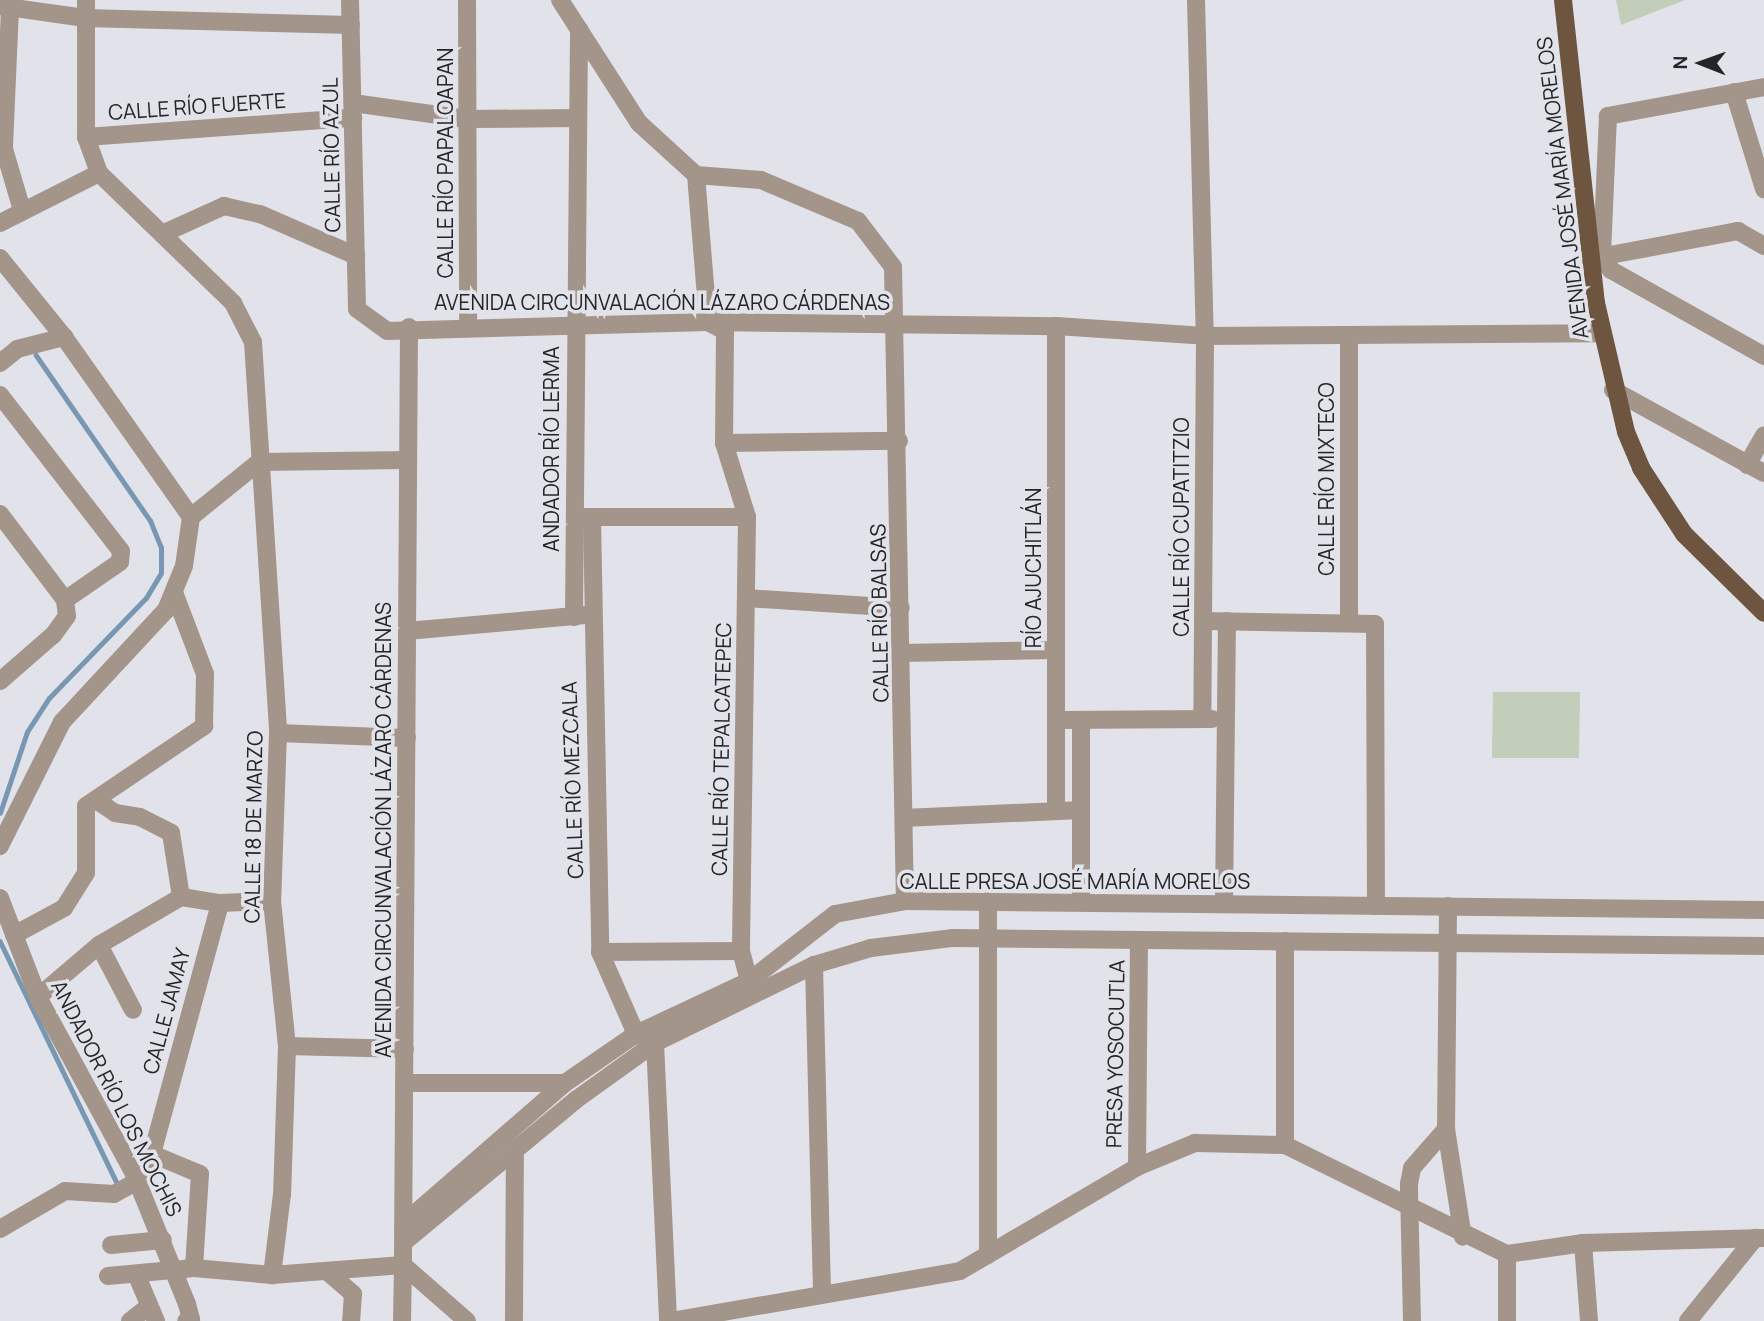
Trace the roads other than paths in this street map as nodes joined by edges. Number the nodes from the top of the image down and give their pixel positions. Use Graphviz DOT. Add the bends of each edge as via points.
graph roads {
  1 [pos="351,0"];
  2 [pos="467,0"];
  3 [pos="560,0"];
  4 [pos="1196,0"];
  5 [pos="1563,0"];
  6 [pos="5,8"];
  7 [pos="86,9"];
  8 [pos="351,25"];
  9 [pos="579,29"];
  10 [pos="1764,87"];
  11 [pos="1734,92"];
  12 [pos="353,111"];
  13 [pos="577,118"];
  14 [pos="467,119"];
  15 [pos="86,136"];
  16 [pos="99,173"];
  17 [pos="696,175"];
  18 [pos="1764,189"];
  19 [pos="22,210"];
  20 [pos="0,223"];
  21 [pos="162,234"];
  22 [pos="1764,246"];
  23 [pos="356,256"];
  24 [pos="1596,257"];
  25 [pos="0,258"];
  26 [pos="708,322"];
  27 [pos="574,324"];
  28 [pos="898,324"];
  29 [pos="468,325"];
  30 [pos="1056,326"];
  31 [pos="409,327"];
  32 [pos="1601,333"];
  33 [pos="1349,335"];
  34 [pos="1205,336"];
  35 [pos="62,337"];
  36 [pos="1764,356"];
  37 [pos="0,363"];
  38 [pos="1613,390"];
  39 [pos="0,395"];
  40 [pos="1764,435"];
  41 [pos="899,440"];
  42 [pos="724,443"];
  43 [pos="408,460"];
  44 [pos="259,462"];
  45 [pos="1747,465"];
  46 [pos="1764,473"];
  47 [pos="0,514"];
  48 [pos="191,517"];
  49 [pos="583,517"];
  50 [pos="747,517"];
  51 [pos="175,595"];
  52 [pos="746,597"];
  53 [pos="65,600"];
  54 [pos="901,608"];
  55 [pos="1764,612"];
  56 [pos="582,616"];
  57 [pos="1203,621"];
  58 [pos="1227,621"];
  59 [pos="1349,623"];
  60 [pos="407,631"];
  61 [pos="1056,650"];
  62 [pos="902,653"];
  63 [pos="0,681"];
  64 [pos="1202,718"];
  65 [pos="1226,719"];
  66 [pos="1056,720"];
  67 [pos="1081,720"];
  68 [pos="278,733"];
  69 [pos="407,738"];
  70 [pos="96,800"];
  71 [pos="1081,810"];
  72 [pos="1055,811"];
  73 [pos="904,818"];
  74 [pos="0,846"];
  75 [pos="181,897"];
  76 [pos="0,898"];
  77 [pos="272,901"];
  78 [pos="905,901"];
  79 [pos="988,901"];
  80 [pos="1081,902"];
  81 [pos="220,904"];
  82 [pos="1224,904"];
  83 [pos="1376,906"];
  84 [pos="1448,906"];
  85 [pos="1764,910"];
  86 [pos="6,925"];
  87 [pos="988,939"];
  88 [pos="1139,940"];
  89 [pos="1285,942"];
  90 [pos="1448,943"];
  91 [pos="99,946"];
  92 [pos="1764,946"];
  93 [pos="741,951"];
  94 [pos="600,952"];
  95 [pos="814,965"];
  96 [pos="749,981"];
  97 [pos="38,997"];
  98 [pos="133,1010"];
  99 [pos="636,1034"];
  100 [pos="655,1043"];
  101 [pos="287,1046"];
  102 [pos="405,1049"];
  103 [pos="405,1083"];
  104 [pos="565,1083"];
  105 [pos="1446,1129"];
  106 [pos="1285,1145"];
  107 [pos="515,1149"];
  108 [pos="152,1154"];
  109 [pos="1137,1167"];
  110 [pos="135,1175"];
  111 [pos="1410,1205"];
  112 [pos="404,1223"];
  113 [pos="0,1229"];
  114 [pos="1463,1237"];
  115 [pos="1759,1238"];
  116 [pos="163,1240"];
  117 [pos="404,1242"];
  118 [pos="1583,1243"];
  119 [pos="111,1245"];
  120 [pos="1507,1254"];
  121 [pos="988,1255"];
  122 [pos="403,1265"];
  123 [pos="194,1268"];
  124 [pos="174,1271"];
  125 [pos="329,1273"];
  126 [pos="272,1275"];
  127 [pos="108,1276"];
  128 [pos="137,1276"];
  129 [pos="822,1293"];
  130 [pos="153,1314"];
  131 [pos="189,1320"];
  132 [pos="130,1321"];
  133 [pos="351,1321"];
  134 [pos="402,1321"];
  135 [pos="467,1321"];
  136 [pos="514,1321"];
  137 [pos="669,1321"];
  138 [pos="1412,1321"];
  139 [pos="1507,1321"];
  140 [pos="1589,1321"];
  141 [pos="1688,1321"];
  1 -- 8 [label="street, CALLE RÍO AZUL"];
  2 -- 14 [label="street, CALLE RÍO PAPALOAPAN"];
  3 -- 9 [label="street"];
  4 -- 34 [label="street, CALLE RÍO CUPATITZIO"];
  5 -- 24 [label="main road, AVENIDA JOSÉ MARÍA MORELOS"];
  6 -- 7 [label="street"];
  6 -- 19 [label="street" via="4,149"];
  7 -- 8 [label="street"];
  7 -- 15 [label="street"];
  8 -- 12 [label="street, CALLE RÍO AZUL"];
  9 -- 13 [label="street, ANDADOR RÍO LERMA"];
  9 -- 17 [label="street" via="639,123"];
  10 -- 11 [label="street"];
  11 -- 18 [label="street"];
  11 -- 24 [label="street" via="1608,116"];
  12 -- 14 [label="street, CALLE RÍO FUERTE"];
  12 -- 15 [label="street, CALLE RÍO FUERTE"];
  12 -- 23 [label="street, CALLE RÍO AZUL"];
  13 -- 14 [label="street, CALLE RÍO FUERTE"];
  13 -- 27 [label="street, ANDADOR RÍO LERMA"];
  14 -- 29 [label="street, CALLE RÍO PAPALOAPAN"];
  15 -- 16 [label="street"];
  16 -- 19 [label="street"];
  16 -- 21 [label="street, CALLE 18 DE MARZO"];
  17 -- 26 [label="street"];
  17 -- 28 [label="street, CALLE RÍO BALSAS" via="761,180 858,221 893,267"];
  19 -- 20 [label="street"];
  21 -- 23 [label="street" via="224,206 260,214"];
  21 -- 44 [label="street, CALLE 18 DE MARZO" via="233,303 248,327"];
  22 -- 24 [label="street" via="1738,231"];
  23 -- 31 [label="street, CALLE RÍO AZUL" via="357,309 387,331"];
  24 -- 32 [label="main road, AVENIDA JOSÉ MARÍA MORELOS"];
  24 -- 36 [label="street" via="1611,270"];
  25 -- 35 [label="street"];
  26 -- 27 [label="street, AVENIDA CIRCUNVALACIÓN LÁZARO CÁRDENAS"];
  26 -- 28 [label="street, AVENIDA CIRCUNVALACIÓN LÁZARO CÁRDENAS"];
  26 -- 42 [label="street, CALLE RÍO TEPALCATEPEC" via="725,331"];
  27 -- 29 [label="street, AVENIDA CIRCUNVALACIÓN LÁZARO CÁRDENAS"];
  27 -- 49 [label="street, ANDADOR RÍO LERMA"];
  28 -- 30 [label="street, AVENIDA CIRCUNVALACIÓN LÁZARO CÁRDENAS"];
  28 -- 41 [label="street, CALLE RÍO BALSAS"];
  29 -- 31 [label="street, AVENIDA CIRCUNVALACIÓN LÁZARO CÁRDENAS"];
  30 -- 34 [label="street, AVENIDA CIRCUNVALACIÓN LÁZARO CÁRDENAS"];
  30 -- 61 [label="street, RÍO AJUCHITLÁN"];
  31 -- 43 [label="street, AVENIDA CIRCUNVALACIÓN LÁZARO CÁRDENAS"];
  32 -- 33 [label="street, AVENIDA CIRCUNVALACIÓN LÁZARO CÁRDENAS"];
  32 -- 38 [label="main road, AVENIDA JOSÉ MARÍA MORELOS"];
  33 -- 34 [label="street, AVENIDA CIRCUNVALACIÓN LÁZARO CÁRDENAS"];
  33 -- 59 [label="street, CALLE RÍO MIXTECO"];
  34 -- 57 [label="street, CALLE RÍO CUPATITZIO"];
  35 -- 37 [label="street" via="17,349"];
  35 -- 48 [label="street"];
  38 -- 45 [label="street"];
  38 -- 55 [label="main road, AVENIDA JOSÉ MARÍA MORELOS" via="1626,432 1661,504 1712,567"];
  39 -- 53 [label="street" via="121,551 120,562"];
  40 -- 45 [label="street"];
  41 -- 42 [label="street"];
  41 -- 54 [label="street, CALLE RÍO BALSAS"];
  42 -- 50 [label="street, CALLE RÍO TEPALCATEPEC"];
  43 -- 44 [label="street"];
  43 -- 60 [label="street, AVENIDA CIRCUNVALACIÓN LÁZARO CÁRDENAS"];
  44 -- 48 [label="street"];
  44 -- 68 [label="street, CALLE 18 DE MARZO"];
  45 -- 46 [label="street"];
  47 -- 53 [label="street"];
  48 -- 51 [label="street"];
  49 -- 50 [label="street"];
  49 -- 56 [label="street, ANDADOR RÍO LERMA"];
  50 -- 52 [label="street, CALLE RÍO TEPALCATEPEC"];
  51 -- 70 [label="street" via="205,674 204,726"];
  51 -- 74 [label="street" via="62,722"];
  52 -- 54 [label="street"];
  52 -- 93 [label="street, CALLE RÍO TEPALCATEPEC"];
  53 -- 63 [label="street" via="67,616 53,635"];
  54 -- 62 [label="street, CALLE RÍO BALSAS"];
  56 -- 60 [label="street"];
  56 -- 94 [label="street, CALLE RÍO MEZCALA"];
  57 -- 58 [label="street"];
  57 -- 64 [label="street, CALLE RÍO CUPATITZIO"];
  58 -- 59 [label="street"];
  58 -- 65 [label="street"];
  59 -- 83 [label="street" via="1375,624"];
  60 -- 69 [label="street, AVENIDA CIRCUNVALACIÓN LÁZARO CÁRDENAS"];
  61 -- 62 [label="street"];
  61 -- 66 [label="street, RÍO AJUCHITLÁN"];
  62 -- 73 [label="street, CALLE RÍO BALSAS"];
  64 -- 65 [label="street"];
  64 -- 67 [label="street"];
  65 -- 82 [label="street"];
  66 -- 67 [label="street"];
  66 -- 72 [label="street, RÍO AJUCHITLÁN"];
  67 -- 71 [label="street"];
  68 -- 69 [label="street"];
  68 -- 77 [label="street, CALLE 18 DE MARZO"];
  69 -- 102 [label="street, AVENIDA CIRCUNVALACIÓN LÁZARO CÁRDENAS"];
  70 -- 75 [label="street" via="115,813 140,817 171,833"];
  70 -- 86 [label="street" via="86,806 86,873 64,908"];
  71 -- 72 [label="street"];
  71 -- 80 [label="street"];
  72 -- 73 [label="street"];
  73 -- 78 [label="street, CALLE RÍO BALSAS"];
  75 -- 81 [label="street"];
  75 -- 91 [label="street"];
  76 -- 86 [label="street, ANDADOR RÍO LOS MOCHIS"];
  77 -- 81 [label="street"];
  77 -- 101 [label="street, CALLE 18 DE MARZO"];
  78 -- 79 [label="street, CALLE PRESA JOSÉ MARÍA MORELOS"];
  78 -- 96 [label="street, CALLE PRESA JOSÉ MARÍA MORELOS" via="835,914"];
  79 -- 80 [label="street, CALLE PRESA JOSÉ MARÍA MORELOS"];
  79 -- 87 [label="street"];
  80 -- 82 [label="street, CALLE PRESA JOSÉ MARÍA MORELOS"];
  81 -- 108 [label="street, CALLE JAMAY"];
  82 -- 83 [label="street, CALLE PRESA JOSÉ MARÍA MORELOS"];
  83 -- 84 [label="street, CALLE PRESA JOSÉ MARÍA MORELOS"];
  84 -- 85 [label="street, CALLE PRESA JOSÉ MARÍA MORELOS"];
  84 -- 90 [label="street"];
  86 -- 97 [label="street, ANDADOR RÍO LOS MOCHIS"];
  87 -- 88 [label="street"];
  87 -- 95 [label="street" via="871,948"];
  87 -- 121 [label="street"];
  88 -- 89 [label="street"];
  88 -- 109 [label="street, PRESA YOSOCUTLA"];
  89 -- 90 [label="street"];
  89 -- 106 [label="street"];
  90 -- 92 [label="street"];
  90 -- 105 [label="street"];
  91 -- 97 [label="street"];
  91 -- 98 [label="street"];
  93 -- 94 [label="street"];
  93 -- 96 [label="street, CALLE RÍO TEPALCATEPEC"];
  94 -- 99 [label="street, CALLE RÍO MEZCALA"];
  95 -- 100 [label="street"];
  95 -- 129 [label="street"];
  96 -- 99 [label="street, CALLE PRESA JOSÉ MARÍA MORELOS"];
  97 -- 110 [label="street, ANDADOR RÍO LOS MOCHIS"];
  99 -- 100 [label="street"];
  99 -- 104 [label="street, CALLE PRESA JOSÉ MARÍA MORELOS"];
  100 -- 107 [label="street"];
  100 -- 137 [label="street"];
  101 -- 102 [label="street"];
  101 -- 126 [label="street, CALLE 18 DE MARZO" via="282,1194"];
  102 -- 103 [label="street, AVENIDA CIRCUNVALACIÓN LÁZARO CÁRDENAS"];
  103 -- 104 [label="street"];
  103 -- 112 [label="street, AVENIDA CIRCUNVALACIÓN LÁZARO CÁRDENAS"];
  104 -- 112 [label="street, CALLE PRESA JOSÉ MARÍA MORELOS"];
  105 -- 111 [label="street" via="1412,1168"];
  105 -- 114 [label="street"];
  106 -- 109 [label="street" via="1195,1143"];
  106 -- 111 [label="street"];
  107 -- 117 [label="street"];
  107 -- 136 [label="street"];
  108 -- 110 [label="street, CALLE JAMAY"];
  108 -- 123 [label="street" via="200,1174"];
  109 -- 121 [label="street"];
  110 -- 113 [label="street, CALLE JAMAY" via="132,1184 114,1194 65,1191"];
  110 -- 116 [label="street, ANDADOR RÍO LOS MOCHIS"];
  111 -- 114 [label="street"];
  111 -- 138 [label="street"];
  112 -- 117 [label="street, AVENIDA CIRCUNVALACIÓN LÁZARO CÁRDENAS"];
  114 -- 120 [label="street"];
  115 -- 118 [label="street"];
  115 -- 141 [label="street"];
  116 -- 119 [label="street"];
  116 -- 124 [label="street, ANDADOR RÍO LOS MOCHIS"];
  117 -- 122 [label="street, AVENIDA CIRCUNVALACIÓN LÁZARO CÁRDENAS"];
  118 -- 120 [label="street"];
  118 -- 140 [label="street"];
  120 -- 139 [label="street"];
  121 -- 129 [label="street" via="960,1271"];
  122 -- 125 [label="street"];
  122 -- 134 [label="street, AVENIDA CIRCUNVALACIÓN LÁZARO CÁRDENAS"];
  122 -- 135 [label="street"];
  123 -- 124 [label="street"];
  123 -- 126 [label="street"];
  124 -- 128 [label="street"];
  124 -- 131 [label="street, ANDADOR RÍO LOS MOCHIS"];
  125 -- 126 [label="street"];
  125 -- 133 [label="street" via="353,1294"];
  127 -- 128 [label="street"];
  128 -- 130 [label="street"];
  129 -- 137 [label="street"];
  130 -- 132 [label="street"];
}
